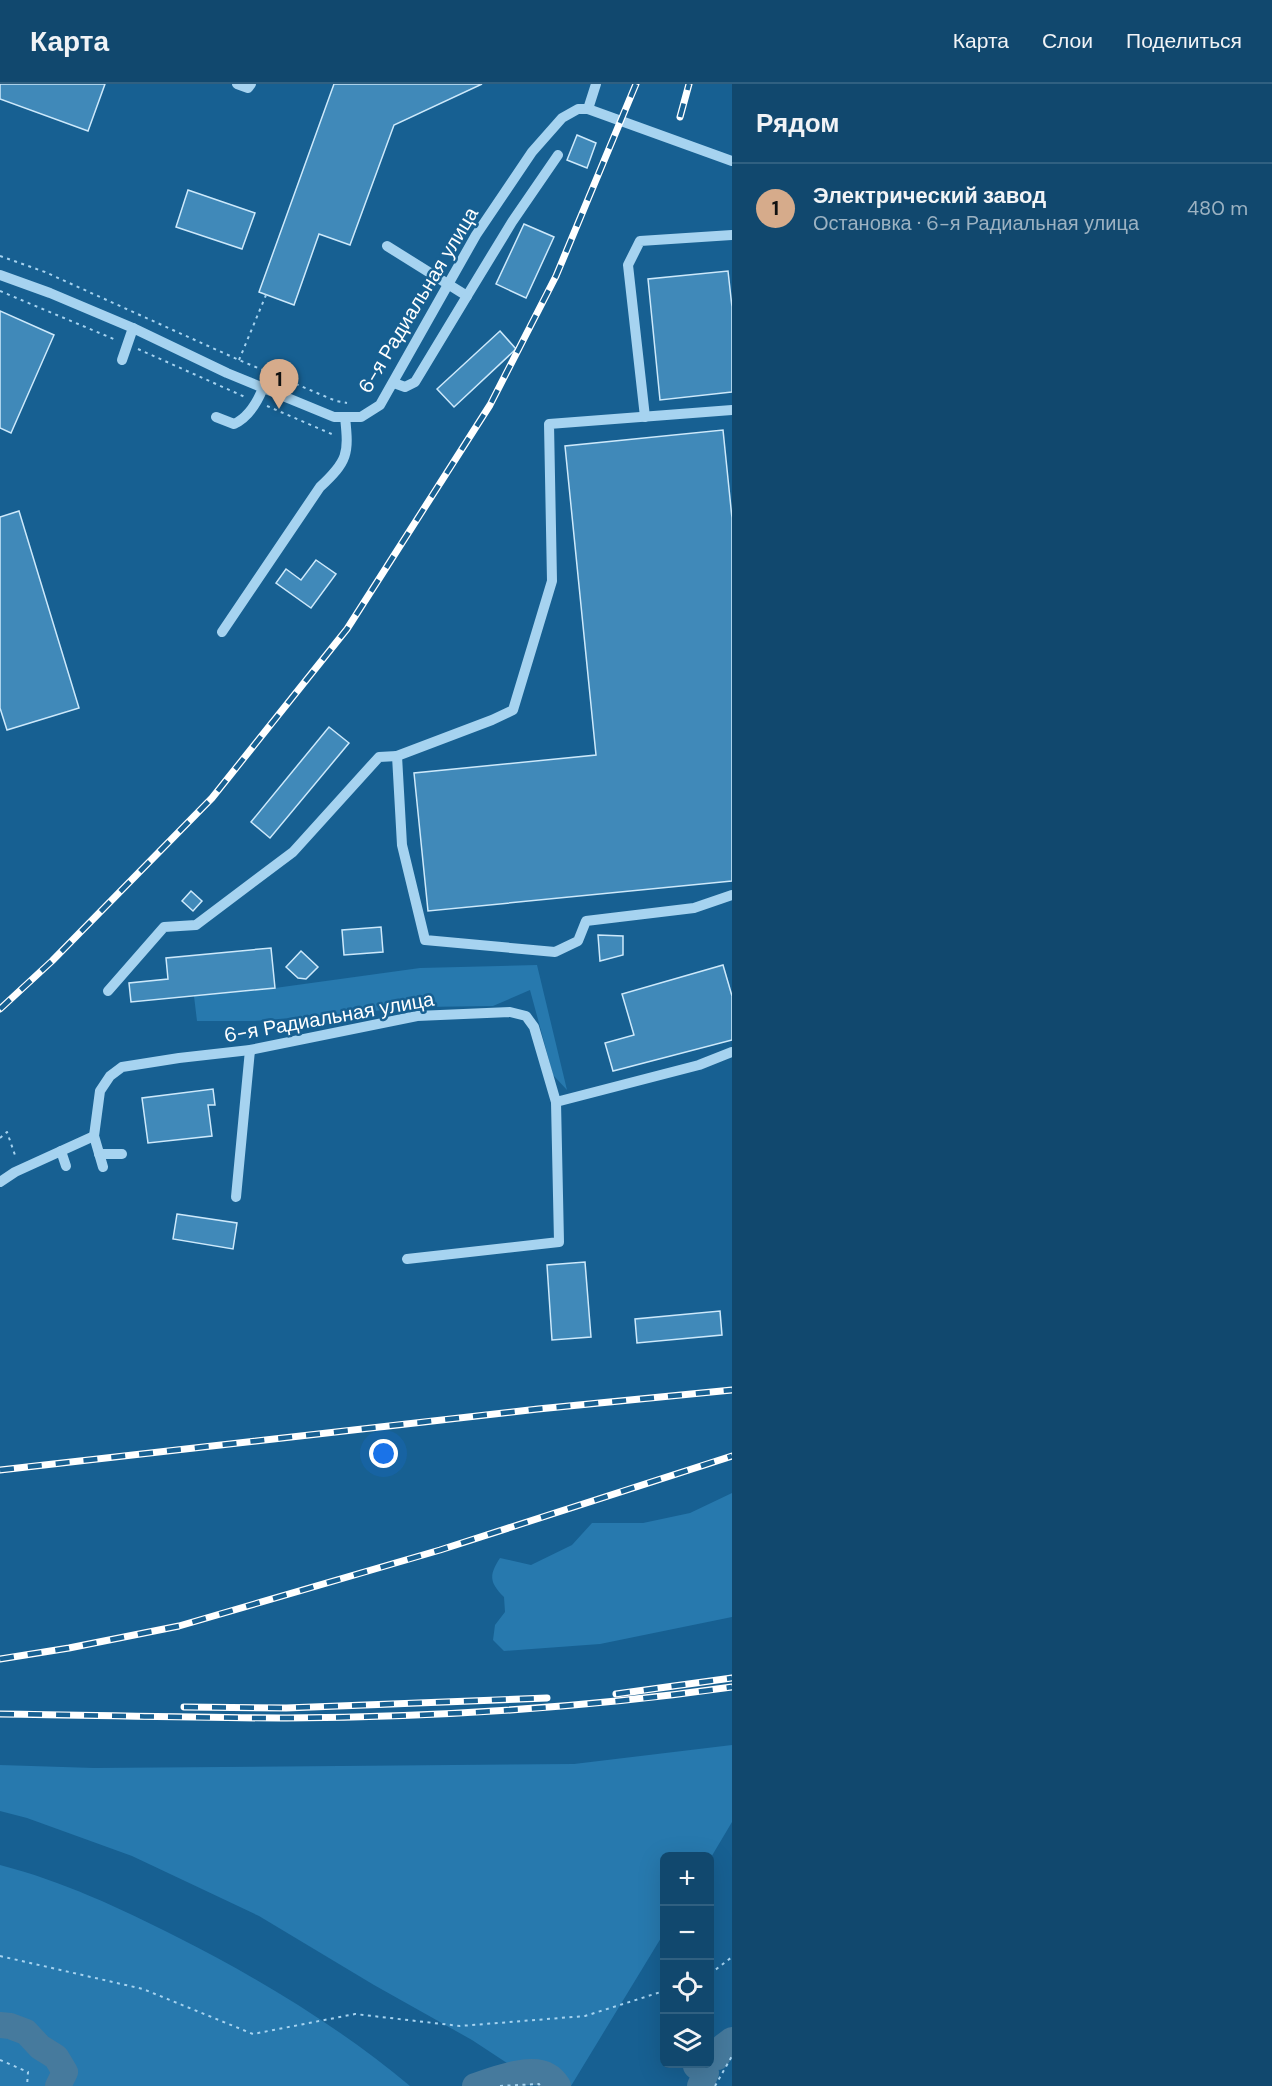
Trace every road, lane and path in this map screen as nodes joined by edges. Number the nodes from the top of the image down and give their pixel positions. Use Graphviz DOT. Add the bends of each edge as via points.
graph roads {
  1 [pos="237,84"];
  2 [pos="251,84"];
  3 [pos="596,84"];
  4 [pos="588,109"];
  5 [pos="558,155"];
  6 [pos="732,161"];
  7 [pos="732,235"];
  8 [pos="387,246"];
  9 [pos="0,256"];
  10 [pos="0,275"];
  11 [pos="447,284"];
  12 [pos="0,291"];
  13 [pos="266,295"];
  14 [pos="467,296"];
  15 [pos="133,328"];
  16 [pos="127,345"];
  17 [pos="122,360"];
  18 [pos="238,360"];
  19 [pos="394,383"];
  20 [pos="263,388"];
  21 [pos="258,402"];
  22 [pos="352,405"];
  23 [pos="732,410"];
  24 [pos="216,417"];
  25 [pos="345,417"];
  26 [pos="645,417"];
  27 [pos="347,440"];
  28 [pos="222,632"];
  29 [pos="397,756"];
  30 [pos="732,896"];
  31 [pos="108,991"];
  32 [pos="250,1050"];
  33 [pos="732,1052"];
  34 [pos="556,1102"];
  35 [pos="94,1136"];
  36 [pos="0,1138"];
  37 [pos="61,1151"];
  38 [pos="99,1154"];
  39 [pos="122,1154"];
  40 [pos="66,1166"];
  41 [pos="103,1167"];
  42 [pos="20,1170"];
  43 [pos="0,1182"];
  44 [pos="236,1197"];
  45 [pos="407,1259"];
  46 [pos="0,1956"];
  47 [pos="732,1957"];
  48 [pos="714,1971"];
  49 [pos="660,1992"];
  50 [pos="732,2056"];
  51 [pos="0,2060"];
  52 [pos="27,2086"];
  53 [pos="500,2086"];
  54 [pos="540,2086"];
  55 [pos="715,2086"];
  1 -- 2 [label="street" via="248,88"];
  3 -- 4 [label="street"];
  4 -- 6 [label="street"];
  4 -- 11 [label="street, 6-я Радиальная улица" via="578,109 562,118 532,152"];
  5 -- 14 [label="street"];
  7 -- 26 [label="street" via="640,241 628,265"];
  8 -- 11 [label="street"];
  9 -- 18 [label="path" via="45,272"];
  10 -- 15 [label="street, 6-я Радиальная улица"];
  11 -- 14 [label="street"];
  11 -- 19 [label="street, 6-я Радиальная улица"];
  12 -- 16 [label="path"];
  13 -- 18 [label="path"];
  14 -- 19 [label="street" via="415,382 405,387"];
  15 -- 16 [label="street"];
  15 -- 20 [label="street, 6-я Радиальная улица"];
  16 -- 17 [label="street"];
  16 -- 21 [label="path"];
  18 -- 22 [label="path"];
  19 -- 25 [label="street, 6-я Радиальная улица" via="380,405 362,417"];
  20 -- 21 [label="street"];
  20 -- 25 [label="street, 6-я Радиальная улица" via="334,417"];
  21 -- 24 [label="street" via="234,424"];
  21 -- 27 [label="path"];
  23 -- 26 [label="street"];
  25 -- 27 [label="street"];
  26 -- 29 [label="street" via="549,424 552,581 513,710"];
  27 -- 28 [label="street" via="347,454 341,464 320,487"];
  29 -- 30 [label="street" via="402,845 425,940 555,952 579,941 586,921 694,908"];
  29 -- 31 [label="street" via="379,757 293,852 196,925 164,927"];
  32 -- 34 [label="street, 6-я Радиальная улица" via="417,1016 510,1012 526,1016 534,1027"];
  32 -- 35 [label="street, 6-я Радиальная улица" via="122,1067 100,1091"];
  32 -- 44 [label="street"];
  33 -- 34 [label="street" via="699,1065"];
  34 -- 45 [label="street, 6-я Радиальная улица" via="559,1242"];
  35 -- 37 [label="street"];
  35 -- 38 [label="street"];
  36 -- 42 [label="path" via="7,1132"];
  37 -- 40 [label="street"];
  37 -- 42 [label="street"];
  38 -- 39 [label="street"];
  38 -- 41 [label="street"];
  42 -- 43 [label="street"];
  46 -- 49 [label="path" via="144,1989 253,2034 355,2014 460,2026 585,2016"];
  47 -- 48 [label="path"];
  50 -- 55 [label="path"];
  51 -- 52 [label="path" via="28,2072"];
  53 -- 54 [label="path"];
}
